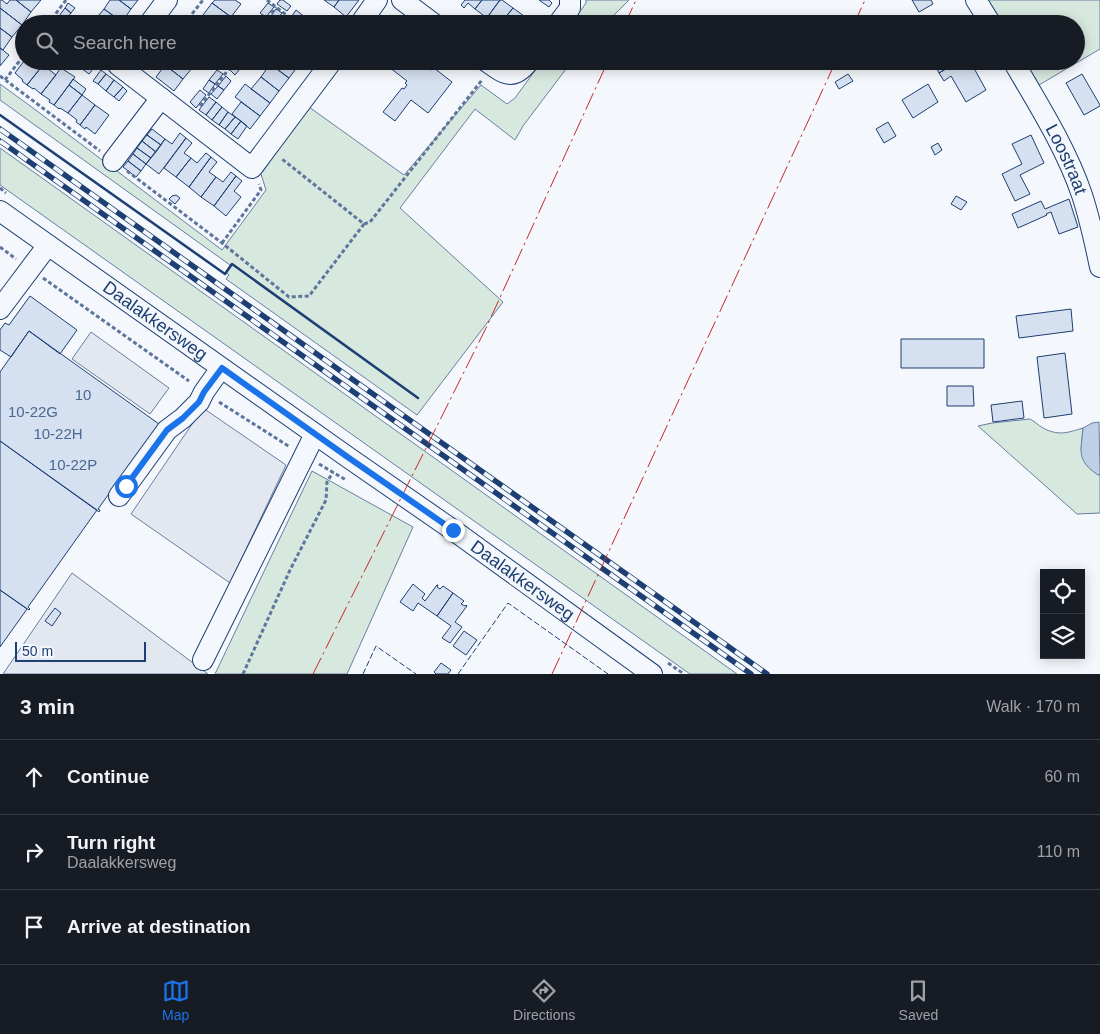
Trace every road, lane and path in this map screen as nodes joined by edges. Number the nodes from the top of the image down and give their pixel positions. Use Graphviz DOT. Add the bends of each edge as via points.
graph roads {
  1 [pos="66,0"];
  2 [pos="167,0"];
  3 [pos="202,0"];
  4 [pos="267,0"];
  5 [pos="377,0"];
  6 [pos="402,0"];
  7 [pos="570,0"];
  8 [pos="976,0"];
  9 [pos="276,7"];
  10 [pos="55,15"];
  11 [pos="156,15"];
  12 [pos="191,15"];
  13 [pos="270,15"];
  14 [pos="286,15"];
  15 [pos="366,15"];
  16 [pos="422,15"];
  17 [pos="565,15"];
  18 [pos="985,15"];
  19 [pos="15,67"];
  20 [pos="125,70"];
  21 [pos="228,70"];
  22 [pos="325,70"];
  23 [pos="491,70"];
  24 [pos="501,70"];
  25 [pos="523,70"];
  26 [pos="1018,70"];
  27 [pos="5,80"];
  28 [pos="161,98"];
  29 [pos="190,120"];
  30 [pos="267,148"];
  31 [pos="114,161"];
  32 [pos="252,168"];
  33 [pos="0,211"];
  34 [pos="364,224"];
  35 [pos="48,245"];
  36 [pos="1100,267"];
  37 [pos="0,309"];
  38 [pos="222,368"];
  39 [pos="315,434"];
  40 [pos="349,458"];
  41 [pos="119,496"];
  42 [pos="203,660"];
  43 [pos="243,674"];
  44 [pos="652,674"];
  1 -- 10 [label="path"];
  2 -- 11 [label="street"];
  3 -- 12 [label="path"];
  4 -- 9 [label="path"];
  5 -- 15 [label="street"];
  6 -- 16 [label="street"];
  7 -- 17 [label="street" via="570,8"];
  8 -- 18 [label="street"];
  9 -- 13 [label="path"];
  9 -- 14 [label="path"];
  19 -- 27 [label="path"];
  20 -- 28 [label="street"];
  21 -- 29 [label="path"];
  22 -- 30 [label="street"];
  23 -- 34 [label="path" via="370,222"];
  24 -- 25 [label="street" via="511,74"];
  26 -- 36 [label="street, Loostraat" via="1070,166 1082,195"];
  28 -- 29 [label="street"];
  28 -- 31 [label="street"];
  29 -- 32 [label="street"];
  30 -- 32 [label="street"];
  30 -- 34 [label="path"];
  32 -- 34 [label="path" via="261,190 222,243 289,297 309,296"];
  33 -- 35 [label="street, Daalakkersweg"];
  35 -- 37 [label="street"];
  35 -- 38 [label="street, Daalakkersweg"];
  38 -- 39 [label="street, Daalakkersweg"];
  38 -- 41 [label="street" via="199,402 167,430"];
  39 -- 40 [label="street, Daalakkersweg"];
  39 -- 42 [label="street"];
  40 -- 43 [label="path" via="333,472 328,482 326,500"];
  40 -- 44 [label="street, Daalakkersweg"];
}
